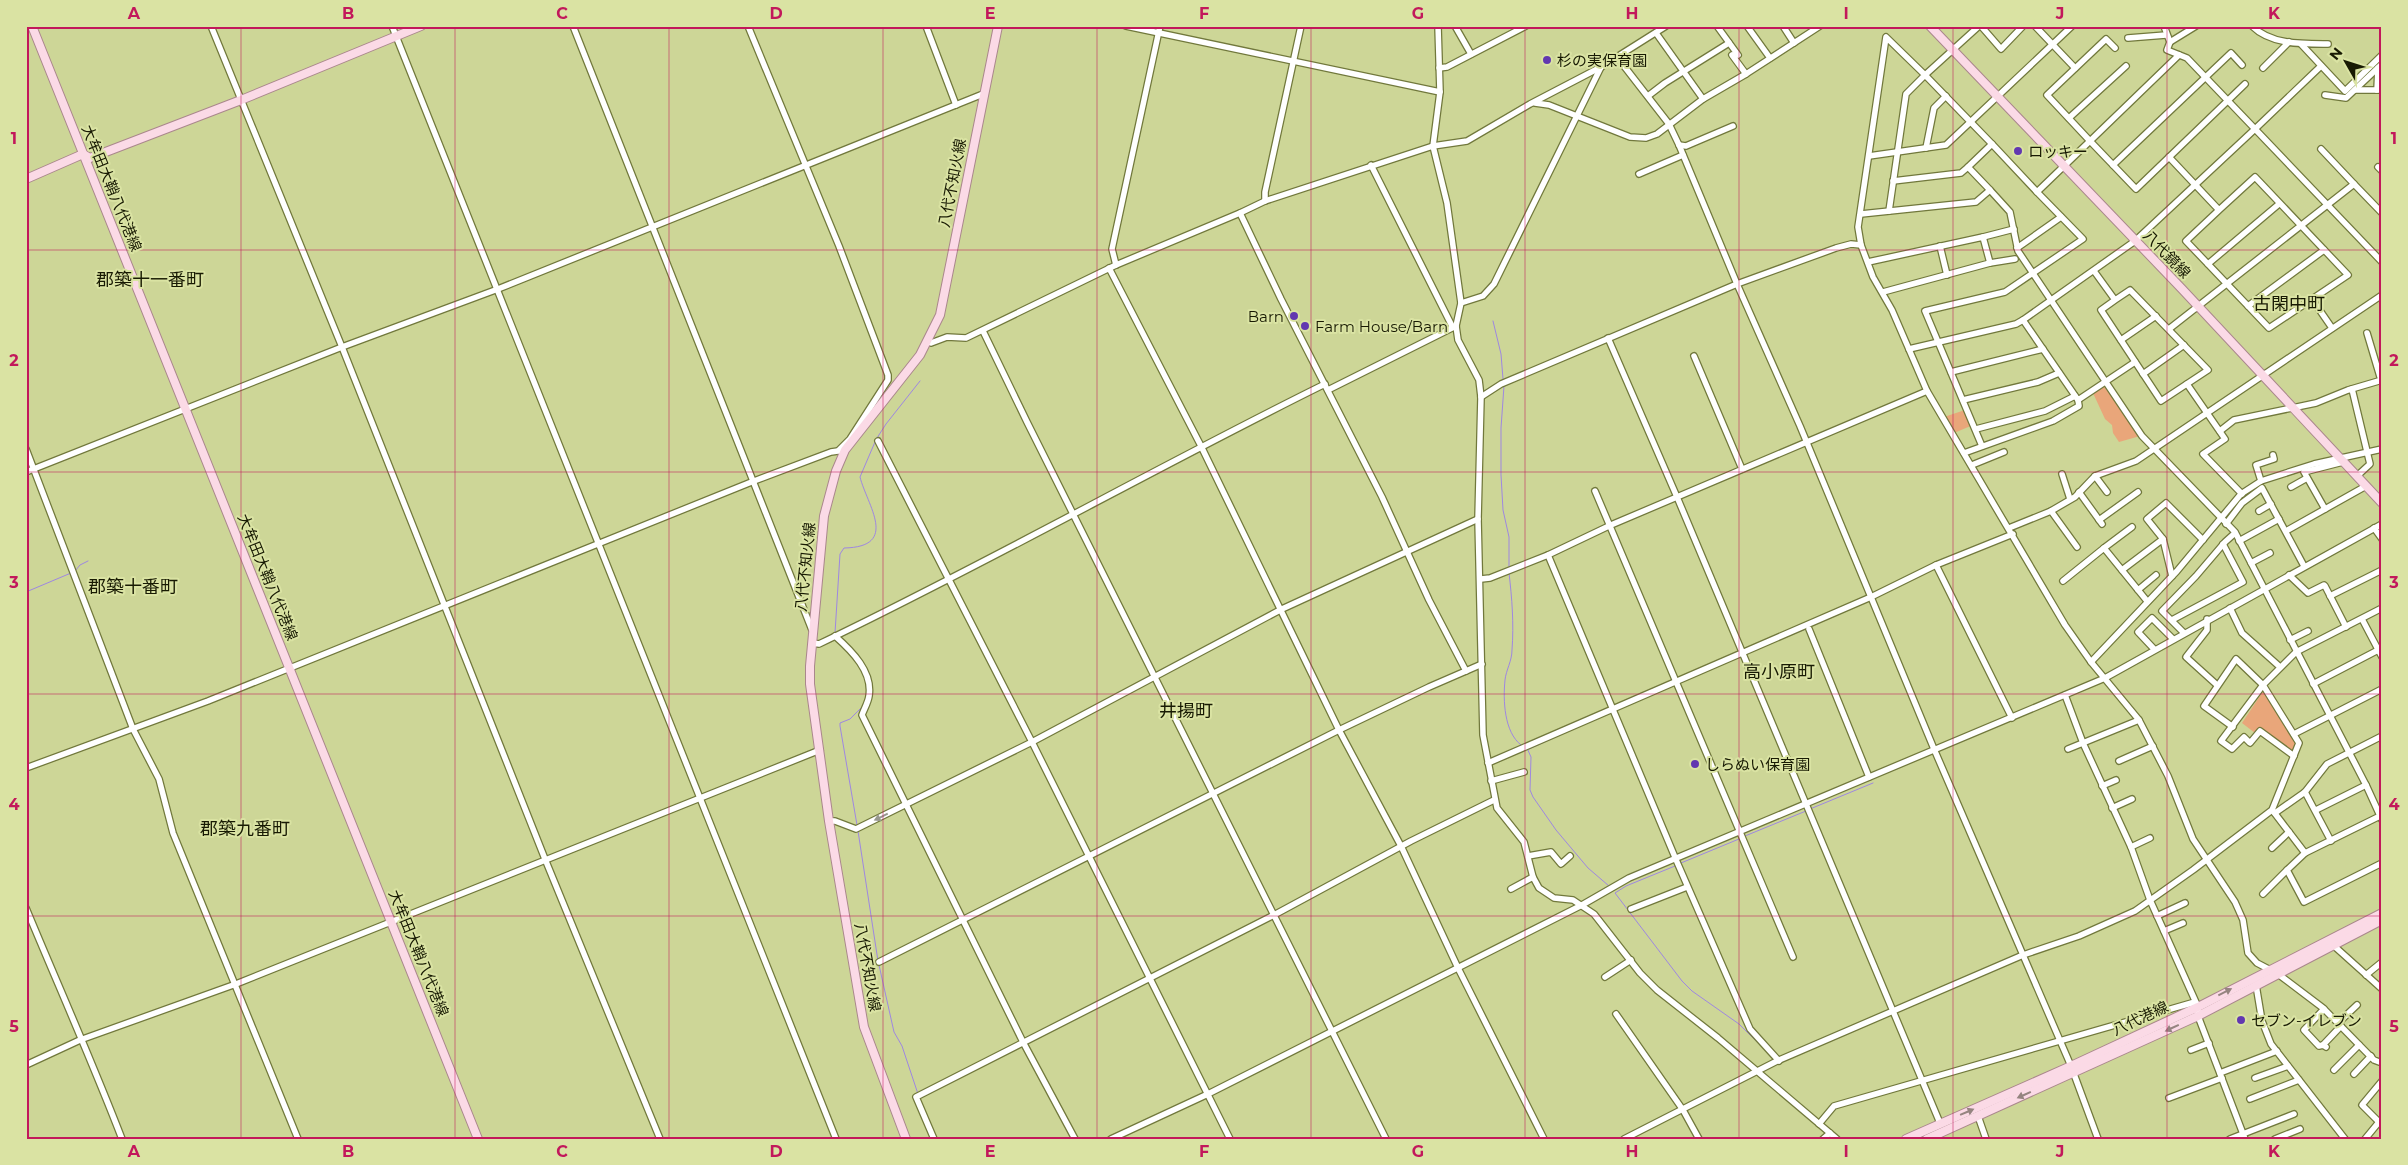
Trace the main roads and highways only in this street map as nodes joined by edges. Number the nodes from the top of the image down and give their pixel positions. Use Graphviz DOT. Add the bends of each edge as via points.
graph roads {
  1 [pos="32,26"];
  2 [pos="421,26"];
  3 [pos="998,26"];
  4 [pos="1930,26"];
  5 [pos="83,154"];
  6 [pos="26,179"];
  7 [pos="2382,502"];
  8 [pos="2382,913"];
  9 [pos="2382,920"];
  10 [pos="2072,1070"];
  11 [pos="1944,1135"];
  12 [pos="478,1139"];
  13 [pos="906,1139"];
  14 [pos="1906,1139"];
  15 [pos="1927,1139"];
  1 -- 5 [label="main road, 大牟田大鞘八代港線"];
  2 -- 5 [label="main road" via="90,158"];
  3 -- 13 [label="main road, 八代不知火線" via="940,315 928,341 842,450 824,516 812,630 810,684 829,821 864,1027"];
  4 -- 7 [label="main road, 八代鏡線"];
  5 -- 6 [label="main road"];
  5 -- 12 [label="main road, 大牟田大鞘八代港線"];
  10 -- 8 [label="main road, 八代港線, one-way" via="2196,1004"];
  9 -- 10 [label="main road, 八代港線, one-way" via="2198,1016"];
  10 -- 11 [label="main road, 八代港線, one-way"];
  14 -- 10 [label="main road, 八代港線, one-way"];
  11 -- 15 [label="main road, 八代港線"];
}
